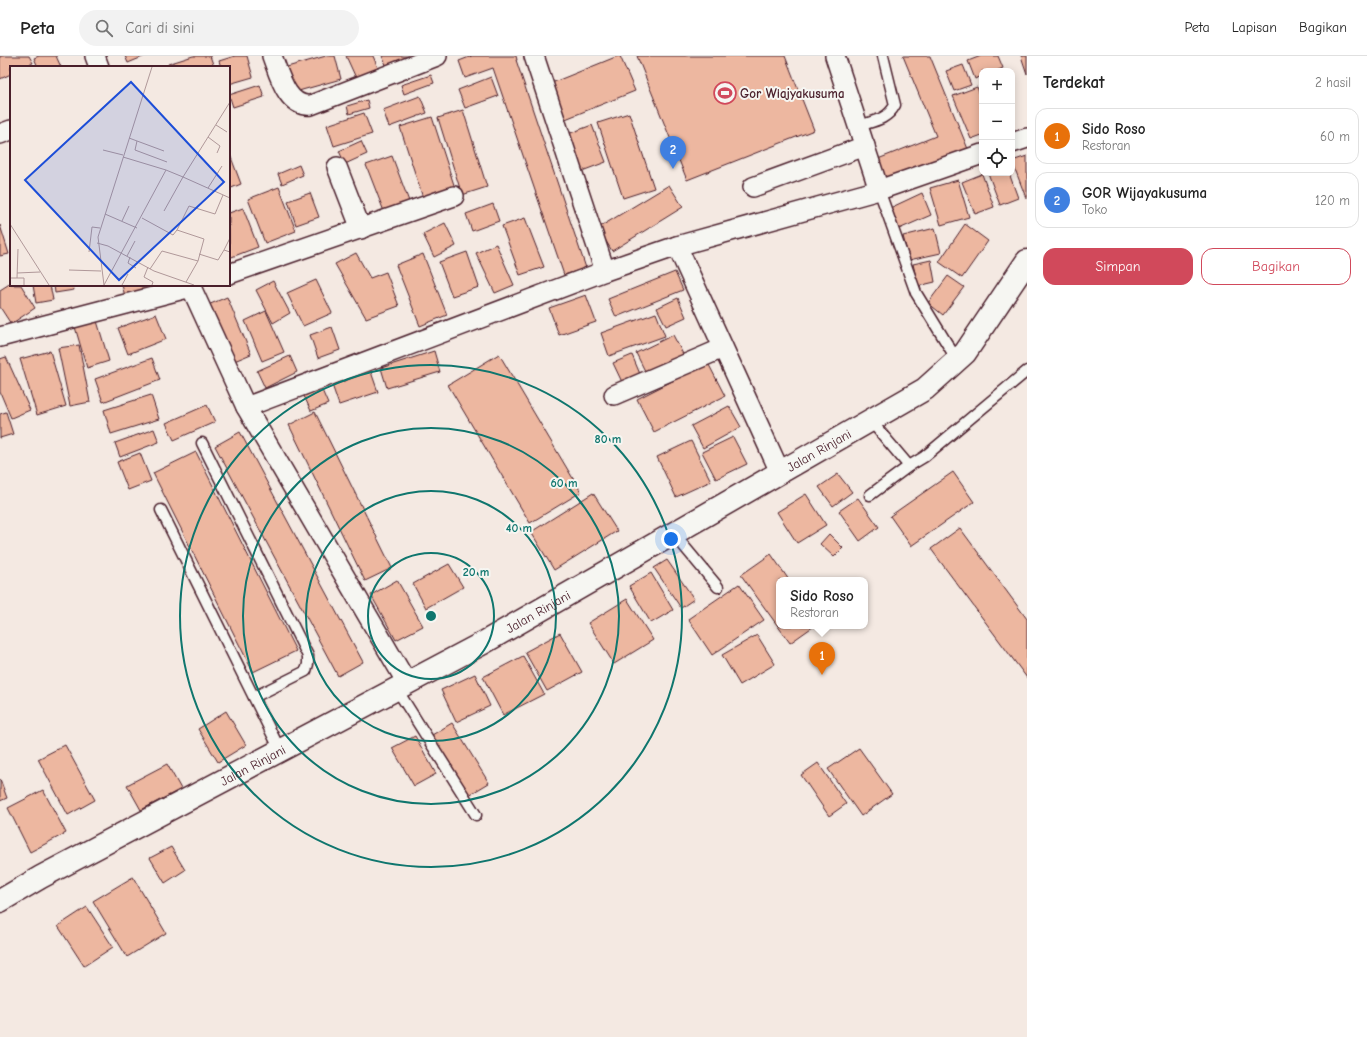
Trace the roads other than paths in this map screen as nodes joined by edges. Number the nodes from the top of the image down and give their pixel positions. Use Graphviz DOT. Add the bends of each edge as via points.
graph roads {
  1 [pos="94,56"];
  2 [pos="272,56"];
  3 [pos="437,56"];
  4 [pos="534,56"];
  5 [pos="835,56"];
  6 [pos="883,56"];
  7 [pos="99,66"];
  8 [pos="858,126"];
  9 [pos="10,130"];
  10 [pos="0,134"];
  11 [pos="1027,138"];
  12 [pos="1015,142"];
  13 [pos="865,146"];
  14 [pos="979,155"];
  15 [pos="337,167"];
  16 [pos="753,187"];
  17 [pos="879,190"];
  18 [pos="454,196"];
  19 [pos="361,229"];
  20 [pos="677,246"];
  21 [pos="1027,261"];
  22 [pos="605,271"];
  23 [pos="230,274"];
  24 [pos="193,286"];
  25 [pos="0,337"];
  26 [pos="723,348"];
  27 [pos="958,360"];
  28 [pos="1027,371"];
  29 [pos="614,395"];
  30 [pos="246,407"];
  31 [pos="870,420"];
  32 [pos="202,442"];
  33 [pos="909,466"];
  34 [pos="780,472"];
  35 [pos="870,495"];
  36 [pos="161,510"];
  37 [pos="673,533"];
  38 [pos="718,587"];
  39 [pos="402,686"];
  40 [pos="254,697"];
  41 [pos="280,750"];
  42 [pos="476,815"];
  43 [pos="0,901"];
  1 -- 7 [label="street"];
  2 -- 3 [label="street" via="288,94 296,103 303,106"];
  4 -- 22 [label="street"];
  5 -- 8 [label="street"];
  6 -- 8 [label="lane" via="895,105 886,117"];
  8 -- 13 [label="street"];
  9 -- 10 [label="street"];
  11 -- 12 [label="street"];
  13 -- 16 [label="street"];
  13 -- 17 [label="street"];
  14 -- 17 [label="street"];
  15 -- 19 [label="street"];
  17 -- 20 [label="street"];
  17 -- 27 [label="lane" via="916,293"];
  18 -- 19 [label="street"];
  19 -- 23 [label="street"];
  20 -- 22 [label="street"];
  20 -- 26 [label="street"];
  21 -- 27 [label="street, Jalan Rinjani"];
  22 -- 30 [label="street"];
  24 -- 25 [label="street"];
  24 -- 30 [label="street"];
  26 -- 29 [label="street"];
  26 -- 34 [label="street"];
  27 -- 31 [label="street, Jalan Rinjani" via="925,389"];
  28 -- 33 [label="lane" via="924,457"];
  30 -- 39 [label="street"];
  31 -- 33 [label="lane"];
  31 -- 34 [label="street, Jalan Rinjani"];
  32 -- 40 [label="lane" via="308,656 306,671"];
  33 -- 35 [label="lane"];
  34 -- 37 [label="street, Jalan Rinjani"];
  36 -- 40 [label="lane"];
  37 -- 38 [label="lane"];
  37 -- 39 [label="street, Jalan Rinjani" via="483,643"];
  39 -- 41 [label="street, Jalan Rinjani"];
  39 -- 42 [label="lane"];
  40 -- 41 [label="lane"];
  41 -- 43 [label="street, Jalan Rinjani"];
}
